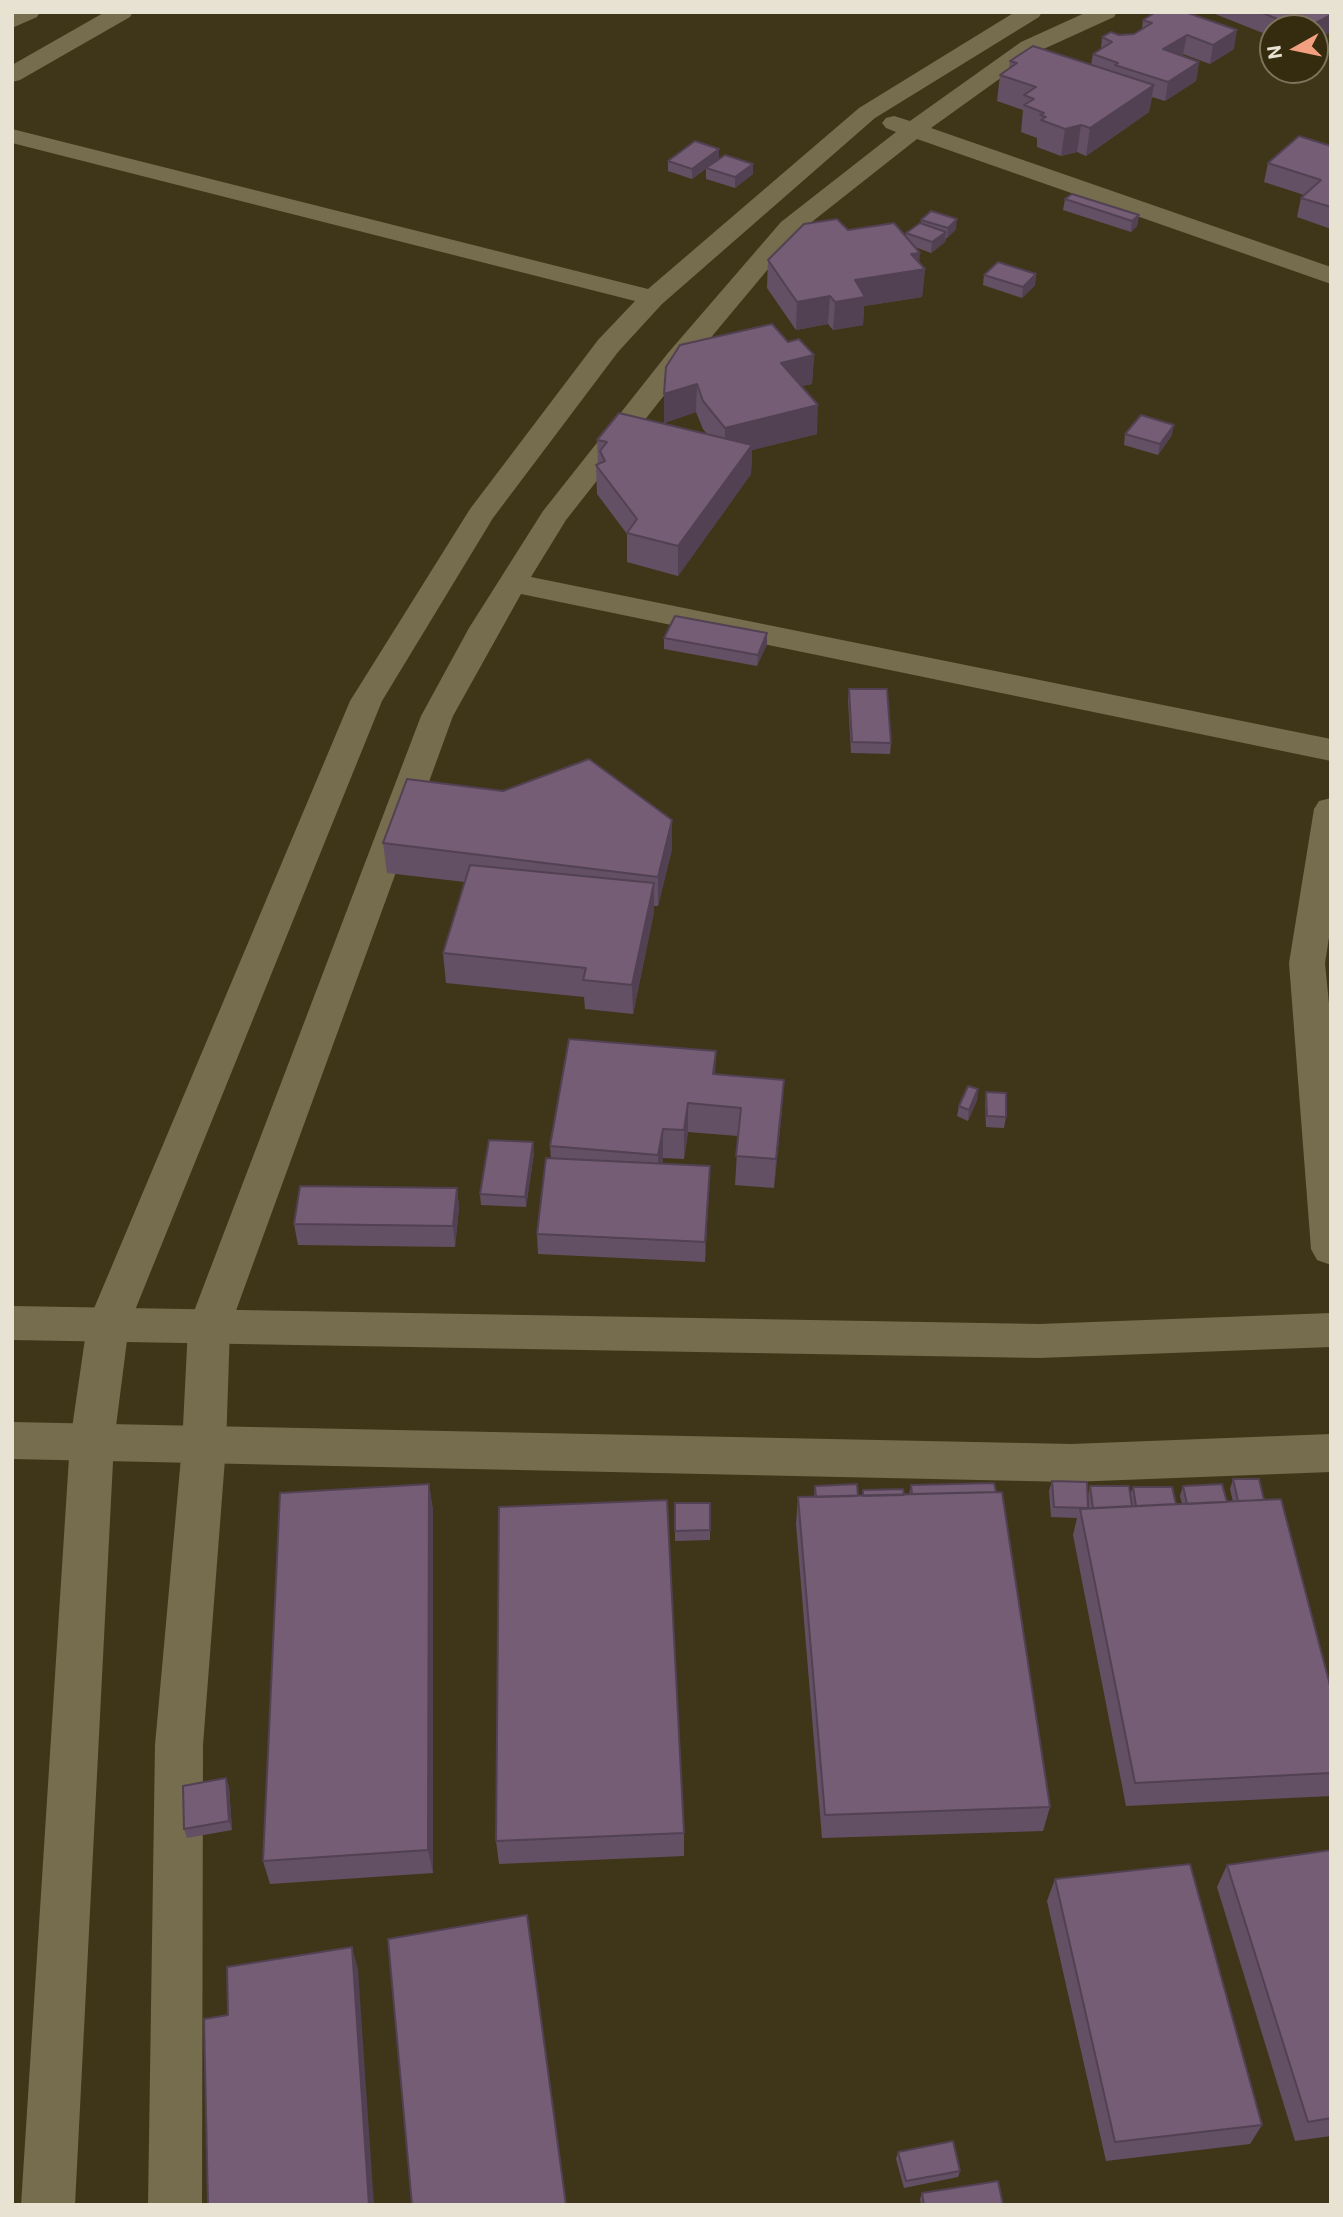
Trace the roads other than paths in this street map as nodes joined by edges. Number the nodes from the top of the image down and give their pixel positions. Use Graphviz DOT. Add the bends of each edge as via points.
graph roads {
  1 [pos="29,12"];
  2 [pos="122,12"];
  3 [pos="1031,12"];
  4 [pos="1106,12"];
  5 [pos="12,21"];
  6 [pos="12,75"];
  7 [pos="867,113"];
  8 [pos="913,130"];
  9 [pos="12,136"];
  10 [pos="1331,276"];
  11 [pos="653,298"];
  12 [pos="513,583"];
  13 [pos="1331,750"];
  14 [pos="1331,809"];
  15 [pos="1331,1249"];
  16 [pos="12,1323"];
  17 [pos="108,1325"];
  18 [pos="209,1327"];
  19 [pos="1331,1330"];
  20 [pos="12,1440"];
  21 [pos="92,1442"];
  22 [pos="204,1446"];
  23 [pos="1331,1453"];
  24 [pos="48,2205"];
  25 [pos="175,2205"];
  1 -- 5 [label="street"];
  2 -- 6 [label="street"];
  3 -- 7 [label="street"];
  4 -- 8 [label="street" via="1029,47"];
  7 -- 8 [label="street"];
  7 -- 11 [label="street"];
  8 -- 10 [label="street"];
  8 -- 12 [label="street" via="790,227 553,517"];
  9 -- 11 [label="street"];
  11 -- 17 [label="street" via="608,346 480,515 366,701"];
  12 -- 13 [label="street"];
  12 -- 18 [label="street" via="437,716"];
  14 -- 15 [label="street" via="1307,963"];
  16 -- 17 [label="street"];
  17 -- 18 [label="street"];
  17 -- 21 [label="street"];
  18 -- 19 [label="street" via="1039,1341"];
  18 -- 22 [label="street"];
  20 -- 21 [label="street"];
  21 -- 22 [label="street"];
  21 -- 24 [label="street"];
  22 -- 23 [label="street" via="1071,1463"];
  22 -- 25 [label="street" via="179,1745"];
}
